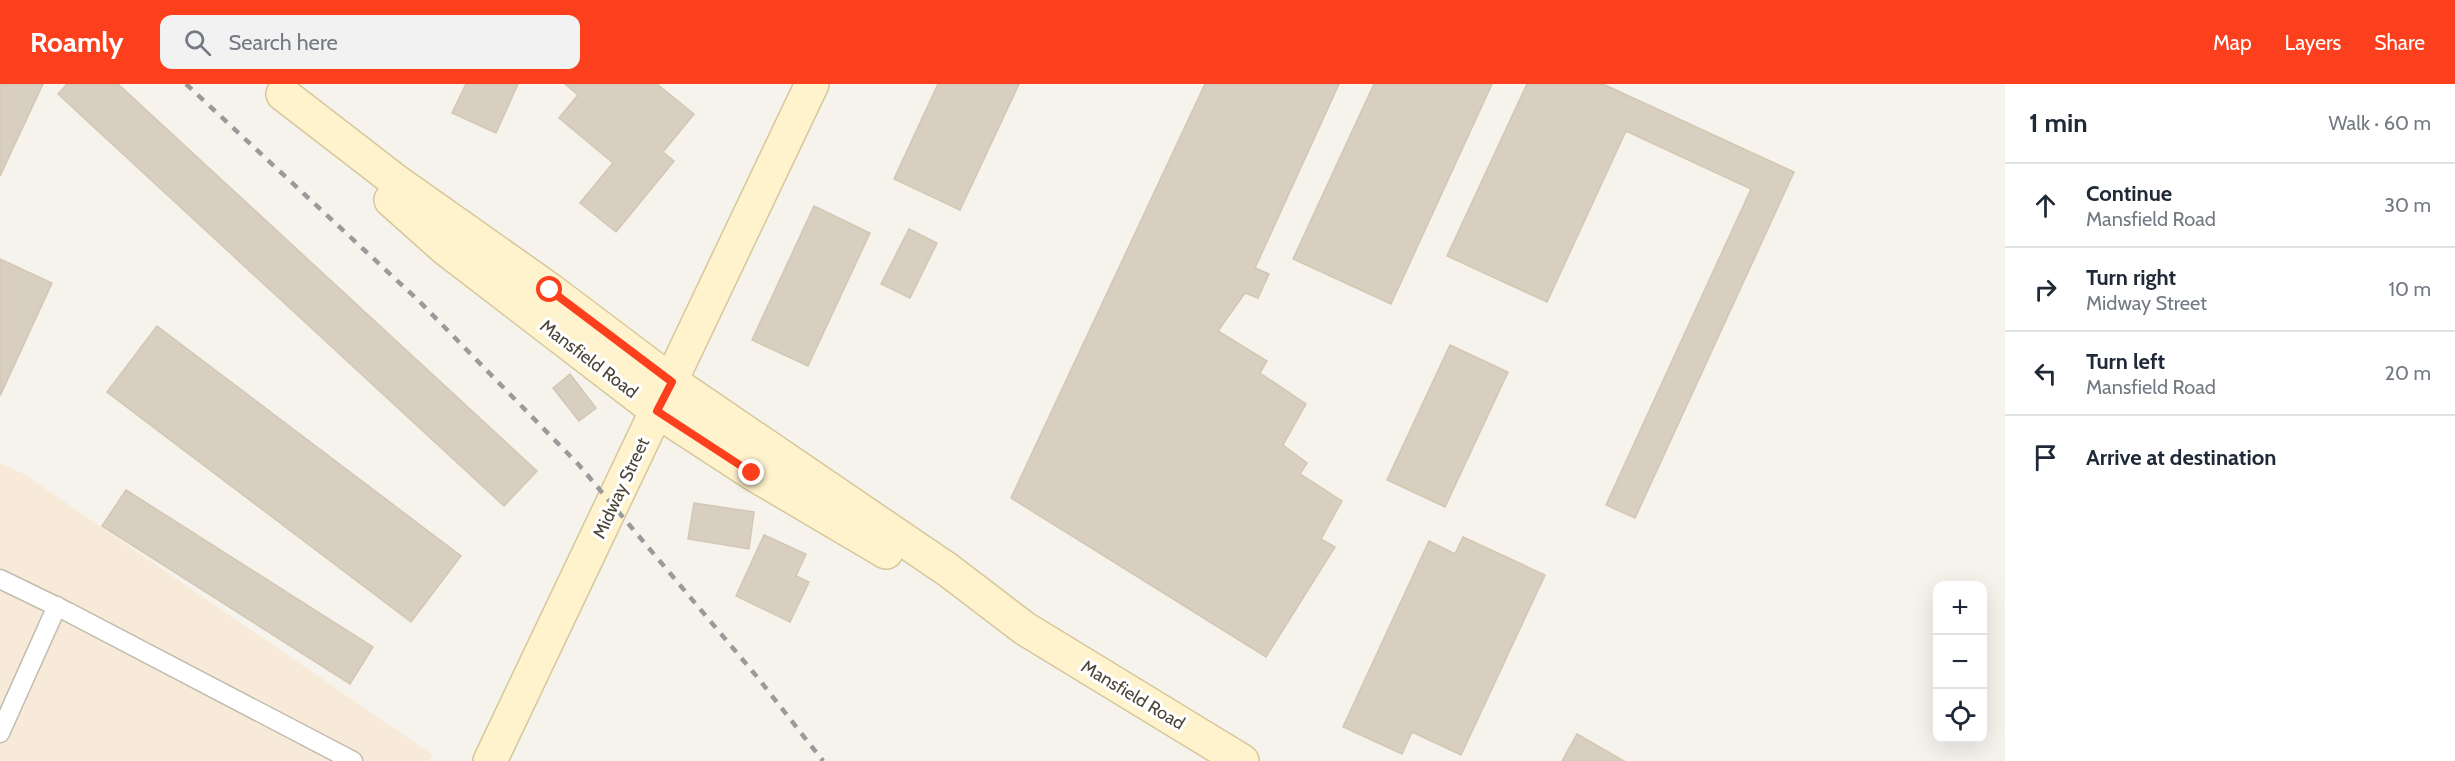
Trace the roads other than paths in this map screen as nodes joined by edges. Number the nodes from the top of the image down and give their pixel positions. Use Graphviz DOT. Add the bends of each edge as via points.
graph roads {
  1 [pos="812,84"];
  2 [pos="278,89"];
  3 [pos="672,382"];
  4 [pos="657,411"];
  5 [pos="0,579"];
  6 [pos="57,606"];
  7 [pos="1024,628"];
  8 [pos="0,733"];
  9 [pos="353,761"];
  10 [pos="490,761"];
  11 [pos="1242,761"];
  1 -- 3 [label="main road, Midway Street"];
  2 -- 3 [label="main road, Mansfield Road" via="397,182"];
  2 -- 4 [label="main road, Mansfield Road" via="338,153 446,249"];
  3 -- 4 [label="main road, Midway Street"];
  3 -- 7 [label="main road, Mansfield Road" via="948,570"];
  4 -- 7 [label="main road, Mansfield Road" via="752,473 969,602"];
  4 -- 10 [label="main road, Midway Street"];
  5 -- 6 [label="lane"];
  6 -- 8 [label="lane"];
  6 -- 9 [label="lane"];
  7 -- 11 [label="main road, Mansfield Road"];
}
